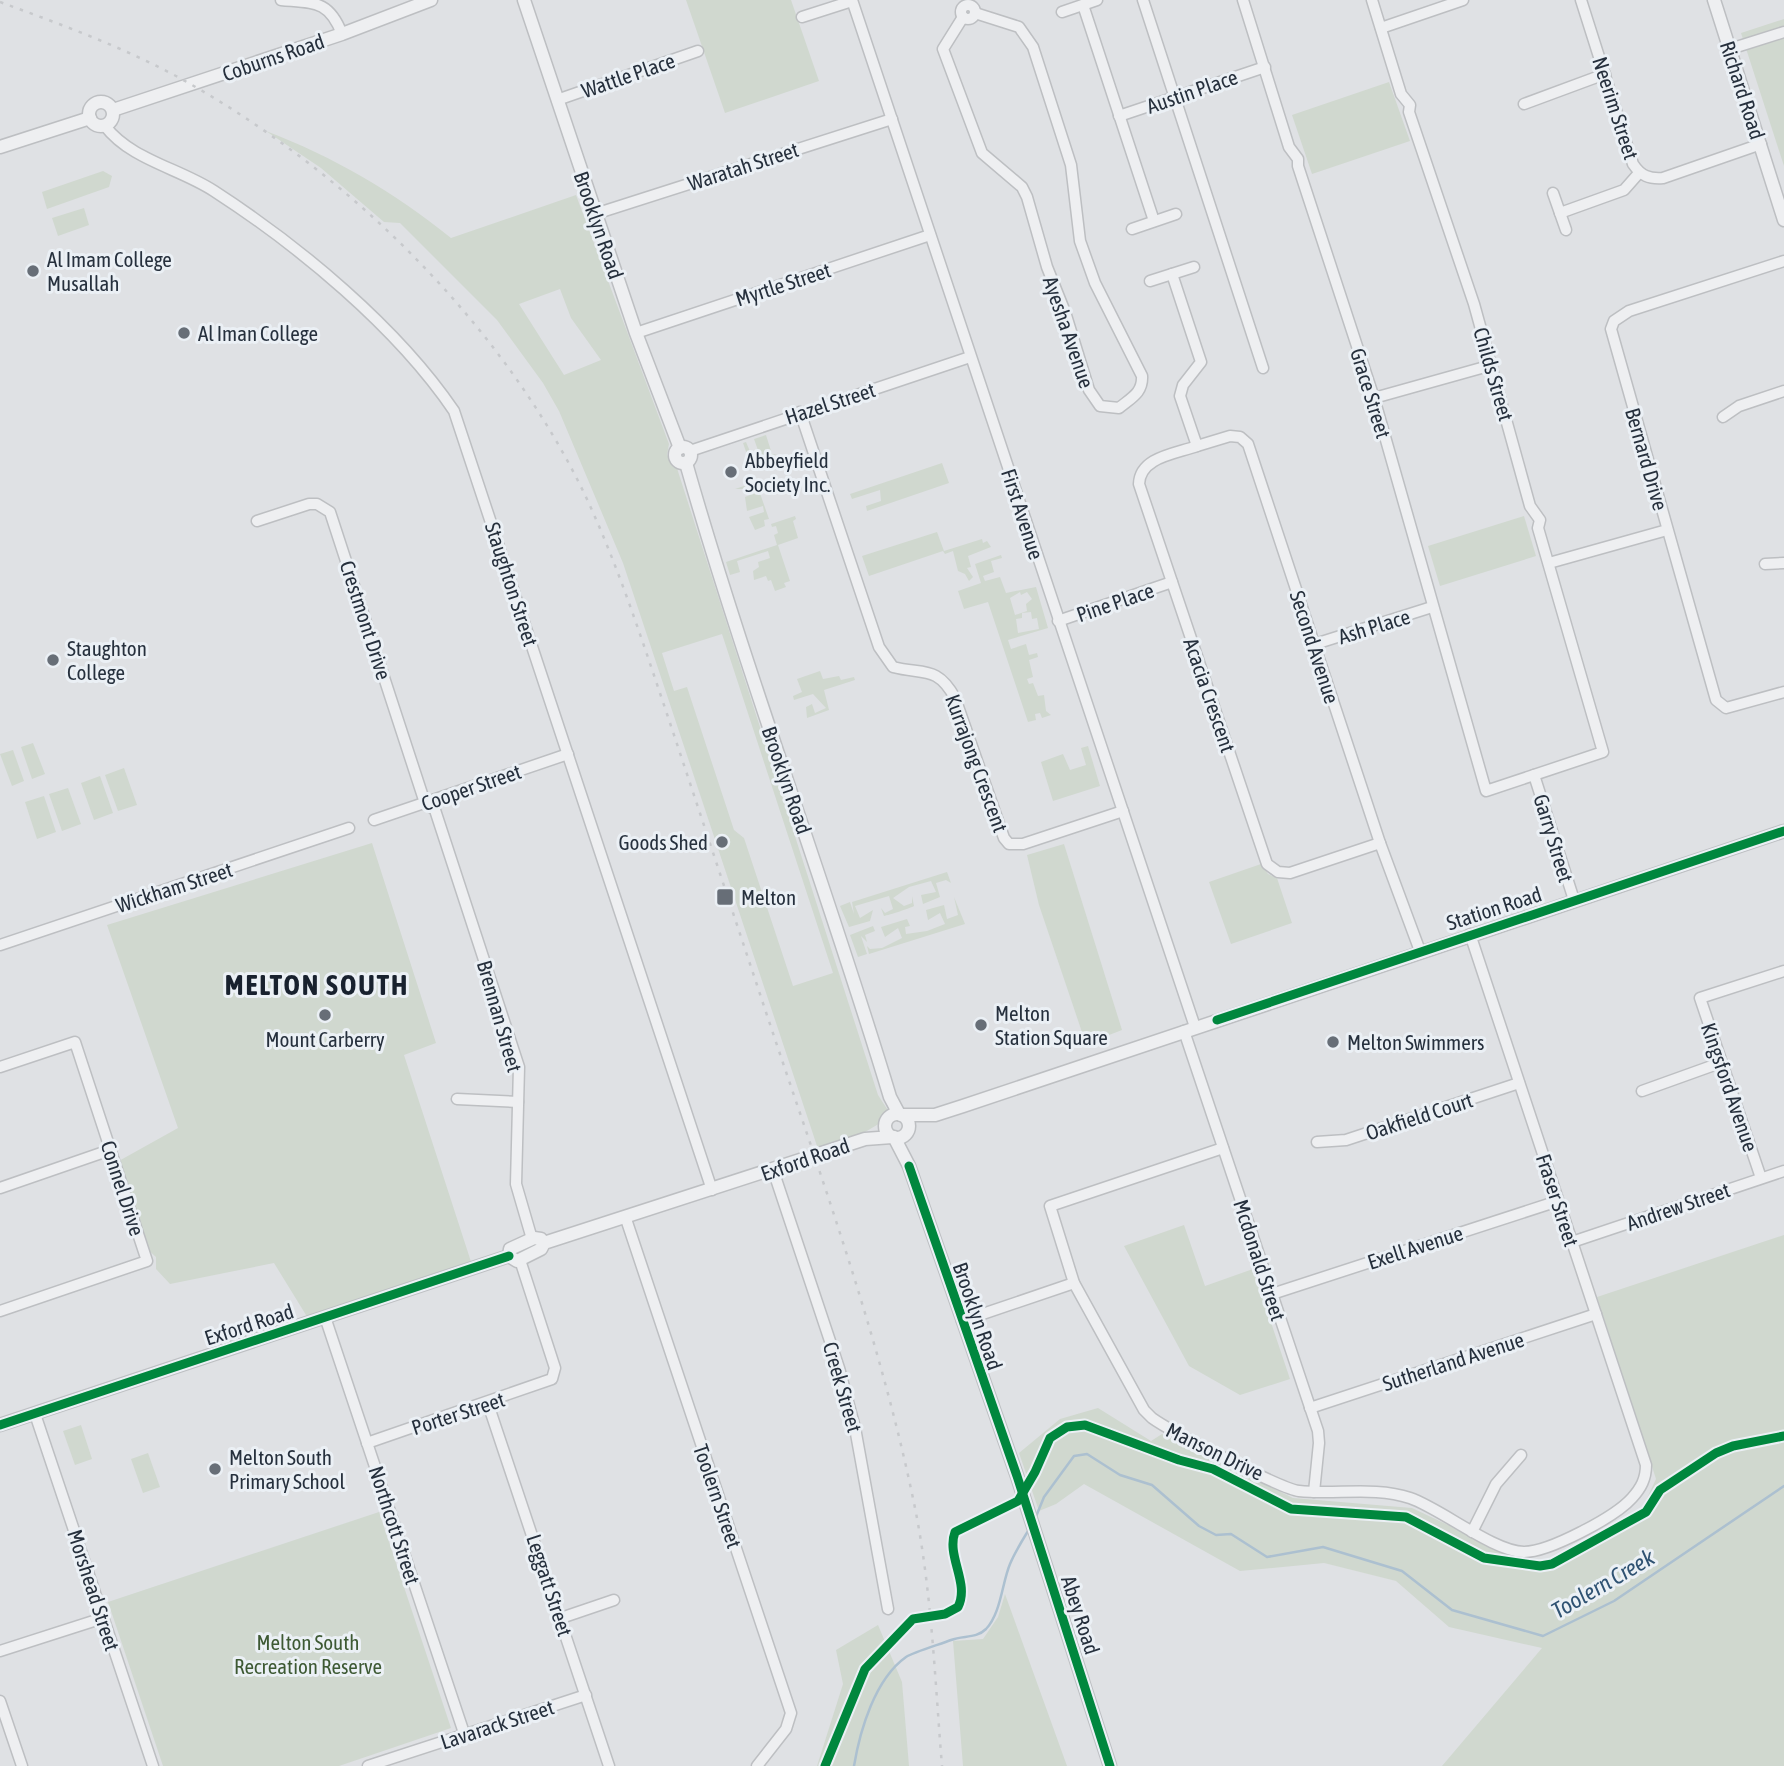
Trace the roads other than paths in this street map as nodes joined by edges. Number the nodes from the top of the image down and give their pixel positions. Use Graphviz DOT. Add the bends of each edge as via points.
graph roads {
  1 [pos="281,0"];
  2 [pos="431,0"];
  3 [pos="524,0"];
  4 [pos="852,0"];
  5 [pos="1097,0"];
  6 [pos="1143,0"];
  7 [pos="1243,0"];
  8 [pos="1372,0"];
  9 [pos="1463,0"];
  10 [pos="1581,0"];
  11 [pos="1714,0"];
  12 [pos="965,2"];
  13 [pos="1083,5"];
  14 [pos="1062,12"];
  15 [pos="975,13"];
  16 [pos="802,17"];
  17 [pos="963,17"];
  18 [pos="1381,28"];
  19 [pos="1784,32"];
  20 [pos="342,34"];
  21 [pos="1730,49"];
  22 [pos="698,51"];
  23 [pos="1265,66"];
  24 [pos="1605,74"];
  25 [pos="1176,97"];
  26 [pos="557,100"];
  27 [pos="1524,104"];
  28 [pos="113,110"];
  29 [pos="1119,116"];
  30 [pos="90,118"];
  31 [pos="892,119"];
  32 [pos="105,126"];
  33 [pos="1761,144"];
  34 [pos="0,147"];
  35 [pos="1639,173"];
  36 [pos="1553,193"];
  37 [pos="1560,213"];
  38 [pos="595,214"];
  39 [pos="1176,214"];
  40 [pos="1784,220"];
  41 [pos="1154,221"];
  42 [pos="1132,229"];
  43 [pos="1566,230"];
  44 [pos="930,235"];
  45 [pos="1784,261"];
  46 [pos="1194,267"];
  47 [pos="1172,274"];
  48 [pos="1150,281"];
  49 [pos="636,332"];
  50 [pos="970,357"];
  51 [pos="1492,365"];
  52 [pos="1263,368"];
  53 [pos="1784,391"];
  54 [pos="1374,398"];
  55 [pos="800,412"];
  56 [pos="1723,417"];
  57 [pos="1197,446"];
  58 [pos="685,454"];
  59 [pos="257,521"];
  60 [pos="1667,530"];
  61 [pos="1549,563"];
  62 [pos="1784,563"];
  63 [pos="1765,564"];
  64 [pos="1172,582"];
  65 [pos="1432,607"];
  66 [pos="1058,621"];
  67 [pos="1315,644"];
  68 [pos="1784,692"];
  69 [pos="568,754"];
  70 [pos="1534,775"];
  71 [pos="425,803"];
  72 [pos="1123,811"];
  73 [pos="374,820"];
  74 [pos="349,828"];
  75 [pos="1784,831"];
  76 [pos="1380,843"];
  77 [pos="1573,900"];
  78 [pos="1470,934"];
  79 [pos="0,945"];
  80 [pos="1420,951"];
  81 [pos="1784,971"];
  82 [pos="1190,1029"];
  83 [pos="1720,1063"];
  84 [pos="0,1067"];
  85 [pos="1519,1083"];
  86 [pos="1642,1091"];
  87 [pos="457,1099"];
  88 [pos="518,1102"];
  89 [pos="934,1115"];
  90 [pos="894,1117"];
  91 [pos="900,1135"];
  92 [pos="865,1139"];
  93 [pos="1317,1142"];
  94 [pos="1223,1148"];
  95 [pos="110,1150"];
  96 [pos="773,1170"];
  97 [pos="1784,1171"];
  98 [pos="1761,1178"];
  99 [pos="0,1188"];
  100 [pos="712,1190"];
  101 [pos="1558,1201"];
  102 [pos="626,1219"];
  103 [pos="538,1241"];
  104 [pos="1572,1242"];
  105 [pos="514,1258"];
  106 [pos="1074,1283"];
  107 [pos="1272,1294"];
  108 [pos="0,1311"];
  109 [pos="1596,1314"];
  110 [pos="325,1317"];
  111 [pos="962,1321"];
  112 [pos="488,1404"];
  113 [pos="1310,1408"];
  114 [pos="35,1414"];
  115 [pos="1,1421"];
  116 [pos="367,1443"];
  117 [pos="1521,1455"];
  118 [pos="1646,1465"];
  119 [pos="1017,1476"];
  120 [pos="1314,1492"];
  121 [pos="1472,1532"];
  122 [pos="614,1600"];
  123 [pos="888,1609"];
  124 [pos="103,1618"];
  125 [pos="561,1618"];
  126 [pos="0,1651"];
  127 [pos="586,1695"];
  128 [pos="0,1701"];
  129 [pos="464,1734"];
  130 [pos="22,1766"];
  131 [pos="153,1766"];
  132 [pos="368,1766"];
  133 [pos="610,1766"];
  134 [pos="757,1766"];
  135 [pos="1110,1766"];
  1 -- 20 [label="street" via="324,6 335,16"];
  2 -- 20 [label="street, Coburns Road"];
  3 -- 26 [label="street, Brooklyn Road"];
  4 -- 16 [label="street"];
  4 -- 31 [label="street, First Avenue"];
  5 -- 13 [label="street"];
  6 -- 25 [label="street"];
  7 -- 23 [label="street, Grace Street"];
  8 -- 18 [label="street, Childs Street"];
  9 -- 18 [label="street"];
  10 -- 24 [label="street, Neerim Street"];
  11 -- 21 [label="street, Richard Road"];
  12 -- 15 [label="street, Ayesha Avenue"];
  12 -- 17 [label="street, Ayesha Avenue"];
  13 -- 14 [label="street"];
  13 -- 29 [label="street"];
  15 -- 17 [label="street" via="969,19"];
  15 -- 17 [label="street, Ayesha Avenue" via="1019,27 1033,47 1072,165 1080,241 1095,283 1142,376 1139,393 1119,408 1100,406 1089,390 1022,187 989,161 977,143 943,49"];
  18 -- 51 [label="street, Childs Street"];
  19 -- 21 [label="street"];
  20 -- 28 [label="street, Coburns Road"];
  21 -- 33 [label="street, Richard Road"];
  22 -- 26 [label="street, Wattle Place"];
  23 -- 25 [label="street, Austin Place"];
  23 -- 54 [label="street, Grace Street"];
  24 -- 27 [label="street"];
  24 -- 35 [label="street, Neerim Street"];
  25 -- 29 [label="street, Austin Place"];
  25 -- 52 [label="street"];
  26 -- 38 [label="street, Brooklyn Road"];
  28 -- 30 [label="street" via="99,102 90,110"];
  28 -- 32 [label="street" via="113,118"];
  29 -- 41 [label="street"];
  30 -- 32 [label="street" via="97,126"];
  30 -- 34 [label="street"];
  31 -- 38 [label="street, Waratah Street"];
  31 -- 44 [label="street, First Avenue"];
  32 -- 69 [label="street, Staughton Street" via="127,148 192,176 267,225 370,316 443,394 462,429"];
  33 -- 35 [label="street, Neerim Street" via="1663,178"];
  33 -- 40 [label="street, Richard Road"];
  35 -- 37 [label="street" via="1625,190"];
  36 -- 37 [label="street"];
  37 -- 43 [label="street"];
  38 -- 49 [label="street, Brooklyn Road"];
  39 -- 41 [label="street"];
  41 -- 42 [label="street"];
  44 -- 49 [label="street, Myrtle Street"];
  44 -- 50 [label="street, First Avenue"];
  45 -- 60 [label="street, Bernard Drive" via="1629,311 1614,321 1612,339"];
  46 -- 47 [label="street"];
  47 -- 48 [label="street"];
  47 -- 57 [label="street" via="1201,362 1180,396"];
  49 -- 58 [label="street, Brooklyn Road"];
  50 -- 55 [label="street, Hazel Street"];
  50 -- 66 [label="street, First Avenue"];
  51 -- 54 [label="street"];
  51 -- 61 [label="street, Childs Street"];
  53 -- 56 [label="street" via="1739,406"];
  54 -- 65 [label="street, Grace Street"];
  55 -- 58 [label="street, Hazel Street"];
  55 -- 72 [label="street, Kurrajong Crescent" via="879,647 892,667 929,671 946,681 1004,838 1009,844 1023,844"];
  57 -- 64 [label="street, Acacia Crescent" via="1147,464 1140,472 1139,484"];
  57 -- 67 [label="street, Second Avenue" via="1230,436 1248,444"];
  58 -- 90 [label="street, Brooklyn Road" via="713,558 859,995"];
  59 -- 71 [label="street, Crestmont Drive" via="309,504 330,512"];
  60 -- 61 [label="street"];
  60 -- 68 [label="street, Bernard Drive" via="1716,700 1726,708"];
  61 -- 70 [label="street, Childs Street" via="1603,752"];
  62 -- 63 [label="street"];
  64 -- 66 [label="street, Pine Place"];
  64 -- 76 [label="street, Acacia Crescent" via="1267,864 1290,873"];
  65 -- 67 [label="street, Ash Place"];
  65 -- 70 [label="street, Grace Street" via="1486,791"];
  66 -- 72 [label="street, First Avenue"];
  67 -- 76 [label="street, Second Avenue"];
  69 -- 71 [label="street, Cooper Street"];
  69 -- 100 [label="street, Staughton Street"];
  70 -- 77 [label="street, Garry Street"];
  71 -- 73 [label="street, Cooper Street"];
  71 -- 88 [label="street, Brennan Street" via="435,810 519,1068"];
  72 -- 82 [label="street, First Avenue"];
  74 -- 79 [label="street, Wickham Street"];
  75 -- 77 [label="street, Station Road"];
  76 -- 80 [label="street, Second Avenue"];
  77 -- 78 [label="street, Station Road"];
  78 -- 80 [label="street, Station Road"];
  78 -- 85 [label="street, Fraser Street"];
  80 -- 82 [label="street, Station Road"];
  81 -- 83 [label="street, Kingsford Avenue" via="1700,998"];
  82 -- 89 [label="street, Station Road"];
  82 -- 94 [label="street, Mcdonald Street"];
  83 -- 86 [label="street"];
  83 -- 98 [label="street, Kingsford Avenue"];
  84 -- 95 [label="street, Connel Drive" via="75,1042"];
  85 -- 93 [label="street, Oakfield Court" via="1346,1140"];
  85 -- 101 [label="street, Fraser Street"];
  87 -- 88 [label="street"];
  88 -- 103 [label="street, Brennan Street" via="516,1184"];
  89 -- 90 [label="street, Station Road"];
  89 -- 91 [label="street, Station Road"];
  90 -- 91 [label="street" via="887,1132"];
  90 -- 91 [label="street" via="909,1124"];
  90 -- 92 [label="street, Exford Road"];
  91 -- 92 [label="street, Exford Road"];
  91 -- 111 [label="street, Brooklyn Road"];
  92 -- 96 [label="street, Exford Road"];
  94 -- 106 [label="street, Manson Drive" via="1049,1206"];
  94 -- 107 [label="street, Mcdonald Street"];
  95 -- 99 [label="street"];
  95 -- 108 [label="street, Connel Drive" via="147,1261"];
  96 -- 100 [label="street, Exford Road"];
  96 -- 123 [label="street, Creek Street" via="848,1398"];
  97 -- 98 [label="street, Andrew Street"];
  98 -- 104 [label="street, Andrew Street"];
  100 -- 102 [label="street, Exford Road"];
  101 -- 104 [label="street, Fraser Street"];
  101 -- 107 [label="street, Exell Avenue"];
  102 -- 103 [label="street, Exford Road"];
  102 -- 134 [label="street, Toolern Street" via="791,1713 786,1729"];
  103 -- 105 [label="street, Exford Road" via="541,1249"];
  104 -- 109 [label="street, Fraser Street"];
  105 -- 110 [label="street, Exford Road"];
  105 -- 112 [label="street, Porter Street" via="555,1368 554,1377"];
  106 -- 111 [label="street"];
  106 -- 120 [label="street, Manson Drive" via="1152,1418 1295,1491"];
  107 -- 113 [label="street, Mcdonald Street"];
  109 -- 113 [label="street, Sutherland Avenue"];
  109 -- 118 [label="street, Fraser Street"];
  110 -- 114 [label="street, Exford Road"];
  110 -- 116 [label="street, Northcott Street"];
  111 -- 119 [label="street, Brooklyn Road"];
  112 -- 116 [label="street, Porter Street"];
  112 -- 125 [label="street, Leggatt Street"];
  113 -- 120 [label="street, Mcdonald Street" via="1319,1443"];
  114 -- 115 [label="street, Exford Road"];
  114 -- 124 [label="street, Morshead Street"];
  116 -- 129 [label="street, Northcott Street"];
  117 -- 121 [label="street" via="1496,1484"];
  118 -- 121 [label="street, Manson Drive" via="1646,1476 1630,1501 1540,1551 1521,1553"];
  119 -- 135 [label="street, Abey Road"];
  120 -- 121 [label="street, Manson Drive" via="1410,1498"];
  122 -- 125 [label="street"];
  124 -- 126 [label="street"];
  124 -- 131 [label="street, Morshead Street"];
  125 -- 127 [label="street, Leggatt Street"];
  127 -- 129 [label="street, Lavarack Street"];
  127 -- 133 [label="street, Leggatt Street"];
  128 -- 130 [label="street"];
  129 -- 132 [label="street, Lavarack Street"];
}
